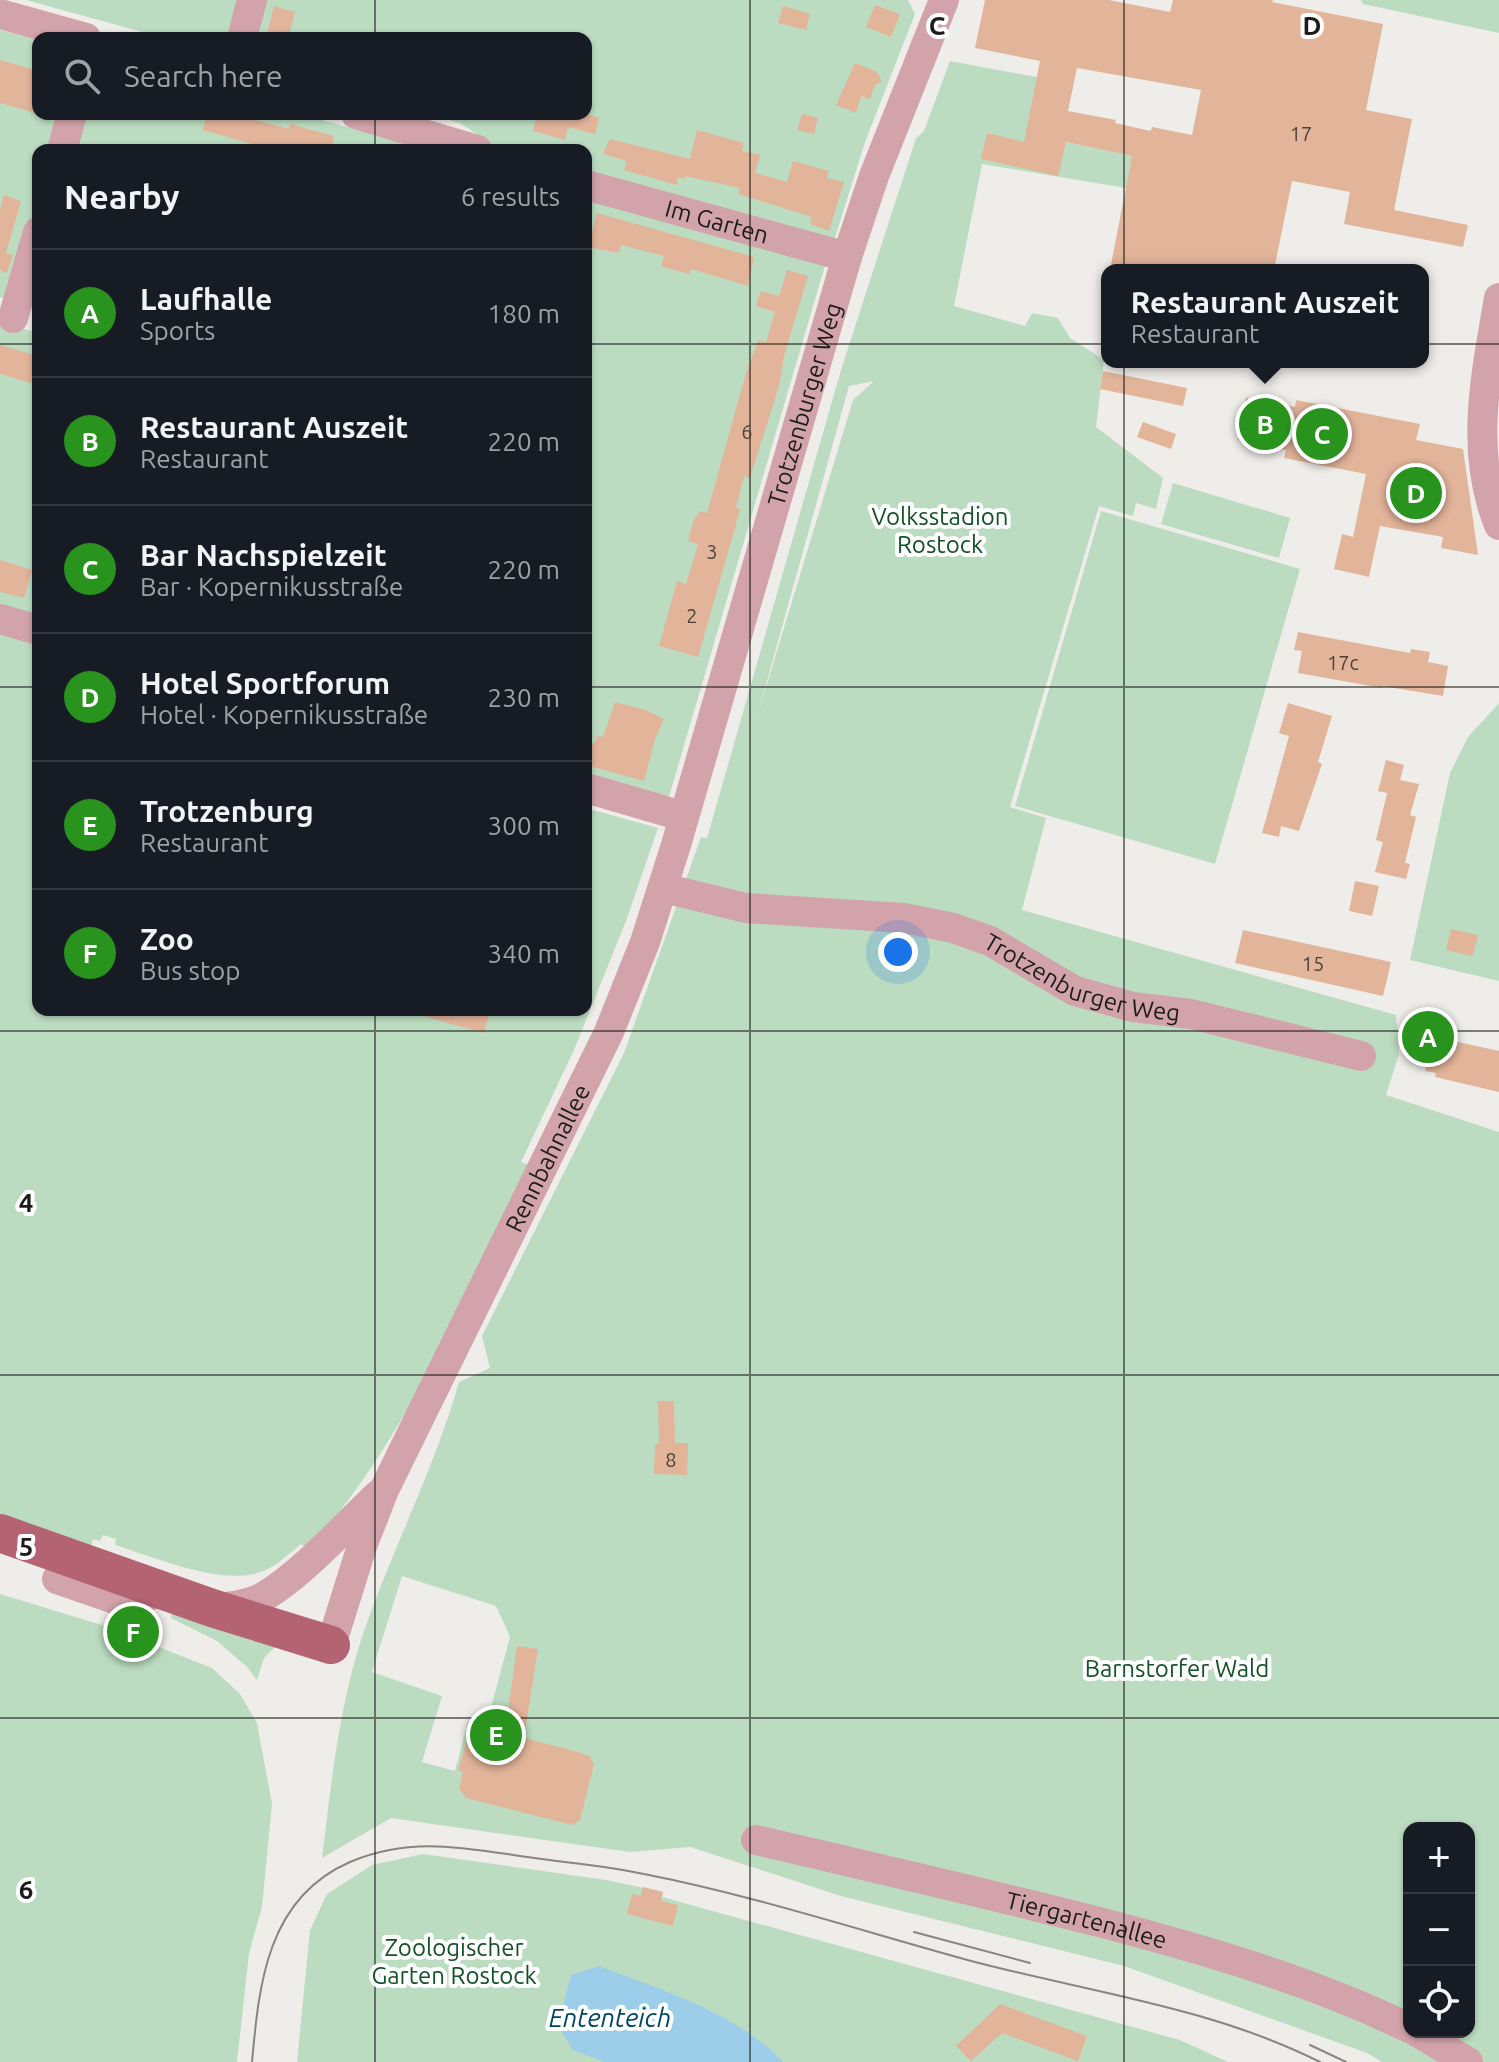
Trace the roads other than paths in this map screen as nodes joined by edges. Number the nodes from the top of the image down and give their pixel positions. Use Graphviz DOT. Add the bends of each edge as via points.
graph roads {
  1 [pos="252,0"];
  2 [pos="944,0"];
  3 [pos="0,14"];
  4 [pos="64,32"];
  5 [pos="244,32"];
  6 [pos="70,120"];
  7 [pos="376,120"];
  8 [pos="64,144"];
  9 [pos="457,144"];
  10 [pos="592,187"];
  11 [pos="32,257"];
  12 [pos="847,257"];
  13 [pos="1499,298"];
  14 [pos="17,319"];
  15 [pos="1499,525"];
  16 [pos="0,619"];
  17 [pos="32,628"];
  18 [pos="592,790"];
  19 [pos="677,814"];
  20 [pos="663,888"];
  21 [pos="1361,1056"];
  22 [pos="384,1490"];
  23 [pos="0,1533"];
  24 [pos="57,1579"];
  25 [pos="160,1590"];
  26 [pos="212,1608"];
  27 [pos="331,1645"];
  28 [pos="756,1840"];
  29 [pos="1403,2025"];
  30 [pos="1427,2038"];
  31 [pos="1468,2062"];
  1 -- 5 [label="street"];
  2 -- 12 [label="street, Trotzenburger Weg"];
  3 -- 4 [label="street"];
  6 -- 8 [label="street"];
  7 -- 9 [label="street"];
  10 -- 12 [label="street, Im Garten"];
  11 -- 14 [label="street"];
  12 -- 19 [label="street, Trotzenburger Weg"];
  13 -- 15 [label="street" via="1481,418 1485,481"];
  16 -- 17 [label="street"];
  18 -- 19 [label="street"];
  19 -- 20 [label="street, Rennbahnallee"];
  20 -- 21 [label="street, Trotzenburger Weg" via="746,908 904,918 953,928 990,941 1075,991"];
  20 -- 22 [label="street, Rennbahnallee" via="609,1032"];
  22 -- 26 [label="street, Rennbahnallee" via="283,1583 236,1607"];
  22 -- 27 [label="street, Rennbahnallee"];
  23 -- 25 [label="main road"];
  24 -- 25 [label="street" via="132,1605"];
  25 -- 26 [label="main road"];
  26 -- 27 [label="main road"];
  28 -- 29 [label="street, Tiergartenallee" via="1179,1943 1275,1972"];
  30 -- 31 [label="street"];
}
